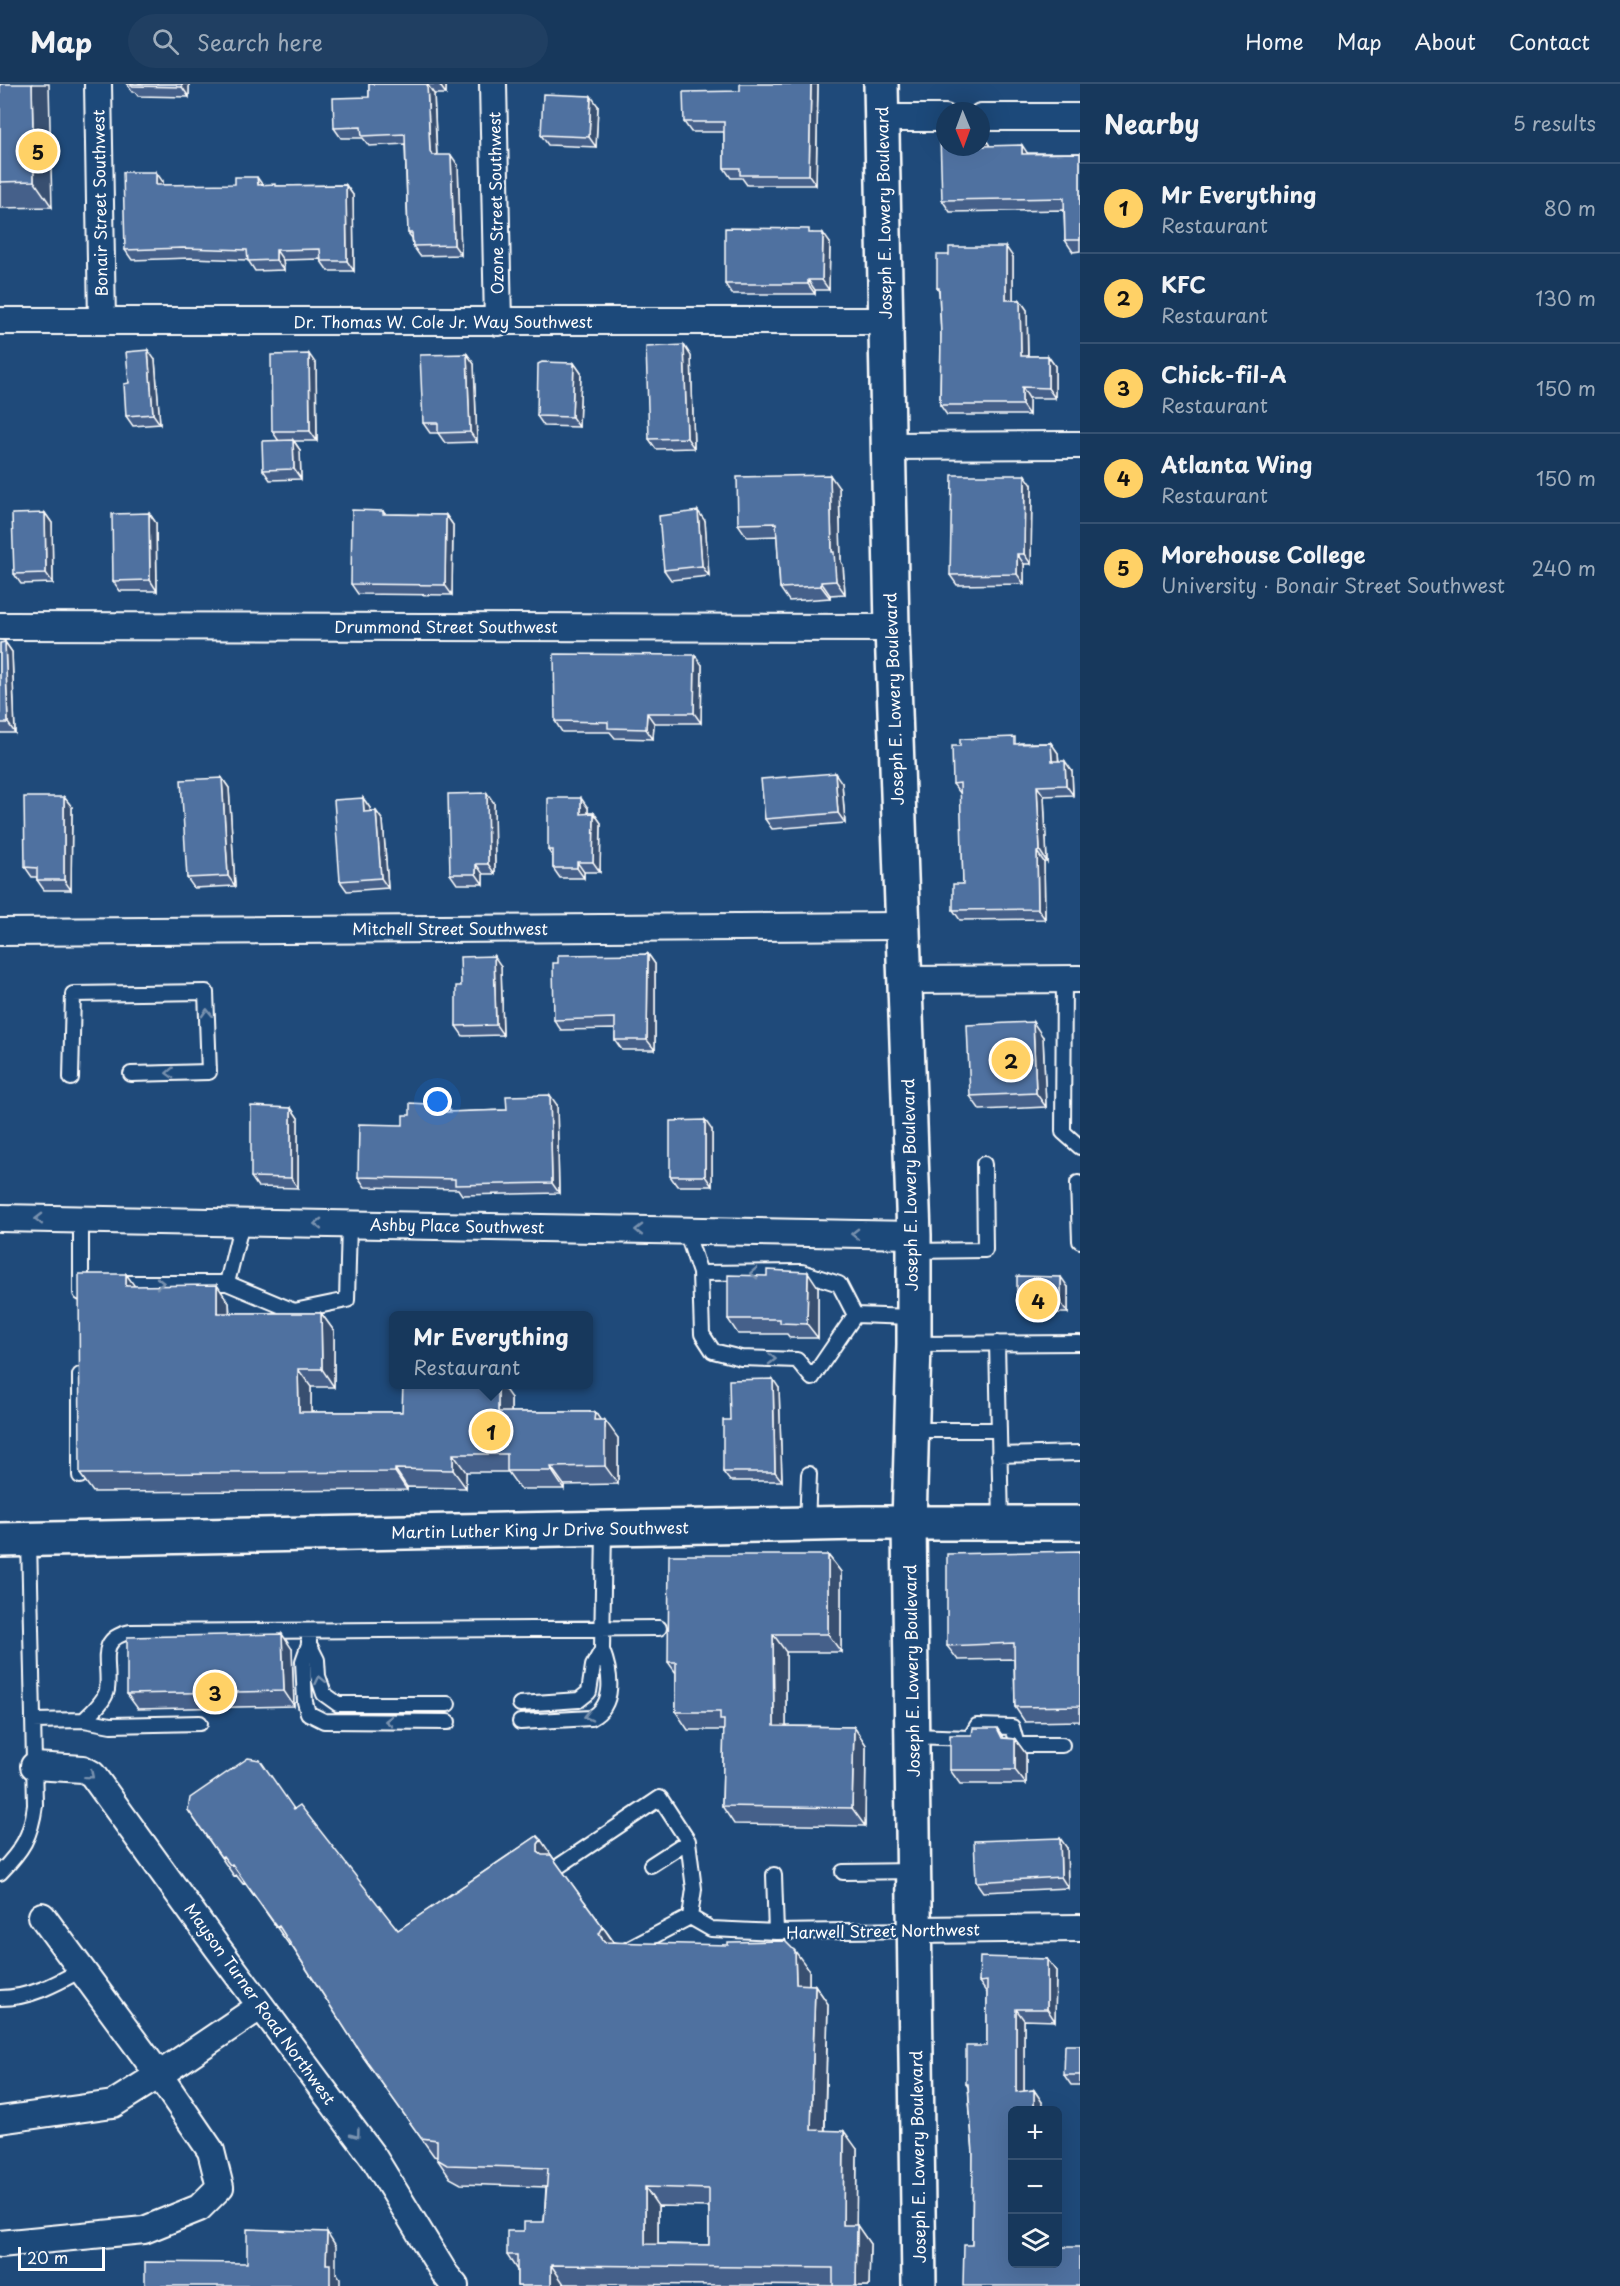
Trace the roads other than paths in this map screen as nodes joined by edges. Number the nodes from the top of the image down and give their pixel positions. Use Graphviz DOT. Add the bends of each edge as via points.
graph roads {
  1 [pos="98,84"];
  2 [pos="493,84"];
  3 [pos="881,84"];
  4 [pos="990,117"];
  5 [pos="1080,117"];
  6 [pos="882,118"];
  7 [pos="936,118"];
  8 [pos="0,321"];
  9 [pos="102,321"];
  10 [pos="886,321"];
  11 [pos="498,322"];
  12 [pos="1080,445"];
  13 [pos="888,447"];
  14 [pos="0,626"];
  15 [pos="892,628"];
  16 [pos="901,926"];
  17 [pos="0,932"];
  18 [pos="1072,979"];
  19 [pos="905,980"];
  20 [pos="131,1074"];
  21 [pos="71,1078"];
  22 [pos="1080,1147"];
  23 [pos="984,1164"];
  24 [pos="1078,1184"];
  25 [pos="0,1218"];
  26 [pos="81,1220"];
  27 [pos="243,1222"];
  28 [pos="349,1224"];
  29 [pos="686,1231"];
  30 [pos="1080,1241"];
  31 [pos="913,1243"];
  32 [pos="700,1274"];
  33 [pos="92,1282"];
  34 [pos="227,1283"];
  35 [pos="81,1305"];
  36 [pos="855,1315"];
  37 [pos="913,1331"];
  38 [pos="997,1342"];
  39 [pos="1080,1343"];
  40 [pos="80,1362"];
  41 [pos="910,1430"];
  42 [pos="999,1430"];
  43 [pos="1080,1453"];
  44 [pos="999,1455"];
  45 [pos="809,1474"];
  46 [pos="80,1476"];
  47 [pos="909,1523"];
  48 [pos="1001,1523"];
  49 [pos="1080,1523"];
  50 [pos="807,1525"];
  51 [pos="604,1529"];
  52 [pos="15,1540"];
  53 [pos="604,1628"];
  54 [pos="659,1628"];
  55 [pos="309,1637"];
  56 [pos="602,1650"];
  57 [pos="448,1704"];
  58 [pos="520,1704"];
  59 [pos="84,1720"];
  60 [pos="33,1721"];
  61 [pos="448,1722"];
  62 [pos="520,1722"];
  63 [pos="200,1724"];
  64 [pos="912,1736"];
  65 [pos="1062,1745"];
  66 [pos="34,1766"];
  67 [pos="688,1841"];
  68 [pos="651,1865"];
  69 [pos="559,1866"];
  70 [pos="915,1871"];
  71 [pos="843,1872"];
  72 [pos="0,1873"];
  73 [pos="774,1875"];
  74 [pos="42,1916"];
  75 [pos="690,1917"];
  76 [pos="1080,1928"];
  77 [pos="916,1930"];
  78 [pos="776,1932"];
  79 [pos="621,1953"];
  80 [pos="81,1970"];
  81 [pos="0,1998"];
  82 [pos="261,2006"];
  83 [pos="159,2075"];
  84 [pos="0,2120"];
  85 [pos="0,2244"];
  86 [pos="446,2282"];
  87 [pos="919,2286"];
  1 -- 9 [label="street, Bonair Street Southwest"];
  2 -- 11 [label="street, Ozone Street Southwest"];
  3 -- 6 [label="main road, Joseph E. Lowery Boulevard"];
  4 -- 5 [label="street"];
  6 -- 7 [label="street"];
  6 -- 10 [label="main road, Joseph E. Lowery Boulevard"];
  8 -- 9 [label="street, Dr. Thomas W. Cole Jr. Way Southwest"];
  9 -- 11 [label="street, Dr. Thomas W. Cole Jr. Way Southwest"];
  10 -- 11 [label="street, Dr. Thomas W. Cole Jr. Way Southwest"];
  10 -- 13 [label="main road, Joseph E. Lowery Boulevard"];
  12 -- 13 [label="street"];
  13 -- 15 [label="main road, Joseph E. Lowery Boulevard"];
  14 -- 15 [label="street, Drummond Street Southwest"];
  15 -- 16 [label="main road, Joseph E. Lowery Boulevard"];
  16 -- 17 [label="street, Mitchell Street Southwest"];
  16 -- 19 [label="main road, Joseph E. Lowery Boulevard"];
  18 -- 19 [label="street"];
  18 -- 22 [label="lane" via="1063,1132"];
  19 -- 31 [label="main road, Joseph E. Lowery Boulevard"];
  20 -- 21 [label="lane" via="209,1072 206,992 73,994"];
  23 -- 31 [label="lane" via="985,1250"];
  24 -- 30 [label="lane"];
  26 -- 25 [label="street, Ashby Place Southwest, one-way"];
  26 -- 27 [label="street, Ashby Place Southwest" via="214,1213"];
  26 -- 33 [label="lane"];
  28 -- 27 [label="street, Ashby Place Southwest, one-way"];
  27 -- 34 [label="lane"];
  29 -- 28 [label="street, Ashby Place Southwest, one-way"];
  28 -- 34 [label="lane" via="347,1300 294,1311"];
  31 -- 29 [label="street, Ashby Place Southwest, one-way"];
  29 -- 32 [label="lane"];
  31 -- 37 [label="main road, Joseph E. Lowery Boulevard"];
  36 -- 32 [label="lane, one-way" via="839,1284 802,1272"];
  32 -- 36 [label="lane, one-way" via="702,1334 713,1351 741,1359 797,1360 812,1378"];
  33 -- 34 [label="lane, one-way"];
  33 -- 35 [label="lane"];
  36 -- 37 [label="lane"];
  37 -- 38 [label="lane"];
  37 -- 41 [label="main road, Joseph E. Lowery Boulevard"];
  38 -- 39 [label="lane"];
  38 -- 42 [label="lane"];
  40 -- 46 [label="lane"];
  41 -- 42 [label="lane"];
  41 -- 47 [label="main road, Joseph E. Lowery Boulevard"];
  42 -- 44 [label="lane"];
  43 -- 44 [label="lane"];
  44 -- 48 [label="lane"];
  45 -- 50 [label="lane"];
  47 -- 48 [label="main road, Martin Luther King Jr Drive Southwest"];
  47 -- 50 [label="main road, Martin Luther King Jr Drive Southwest"];
  47 -- 64 [label="main road, Joseph E. Lowery Boulevard"];
  48 -- 49 [label="main road, Martin Luther King Jr Drive Southwest"];
  50 -- 51 [label="main road, Martin Luther King Jr Drive Southwest"];
  51 -- 52 [label="main road, Martin Luther King Jr Drive Southwest"];
  51 -- 53 [label="lane"];
  52 -- 60 [label="lane"];
  53 -- 54 [label="lane"];
  53 -- 55 [label="lane"];
  53 -- 56 [label="lane"];
  57 -- 55 [label="lane, one-way" via="338,1704 324,1694"];
  55 -- 59 [label="lane" via="118,1634 107,1647 107,1692"];
  61 -- 55 [label="lane, one-way" via="324,1721 308,1713 303,1661"];
  56 -- 58 [label="lane" via="593,1666 589,1692 579,1700"];
  56 -- 62 [label="lane, one-way" via="609,1667 608,1703 601,1713 591,1718"];
  59 -- 60 [label="lane"];
  59 -- 63 [label="lane" via="111,1725"];
  60 -- 66 [label="lane"];
  64 -- 65 [label="lane" via="969,1738 977,1726 1012,1727 1017,1745"];
  64 -- 70 [label="main road, Joseph E. Lowery Boulevard"];
  66 -- 72 [label="lane" via="33,1823 23,1848"];
  66 -- 82 [label="street, Mayson Turner Road Northwest, one-way" via="83,1769 92,1774"];
  67 -- 68 [label="lane"];
  67 -- 69 [label="lane" via="660,1798"];
  67 -- 75 [label="lane" via="694,1889"];
  70 -- 71 [label="lane"];
  70 -- 77 [label="main road, Joseph E. Lowery Boulevard"];
  73 -- 78 [label="lane"];
  74 -- 80 [label="street"];
  75 -- 78 [label="lane, Harwell Street Northwest" via="711,1929"];
  75 -- 79 [label="lane"];
  76 -- 77 [label="street, Harwell Street Northwest"];
  77 -- 78 [label="lane, Harwell Street Northwest"];
  77 -- 87 [label="main road, Joseph E. Lowery Boulevard"];
  80 -- 81 [label="lane" via="48,1989"];
  80 -- 83 [label="street"];
  82 -- 83 [label="street"];
  82 -- 86 [label="street, Mayson Turner Road Northwest, one-way" via="374,2158"];
  83 -- 84 [label="street" via="113,2103"];
  83 -- 85 [label="street" via="211,2151 220,2187 199,2208 144,2230"];
}
